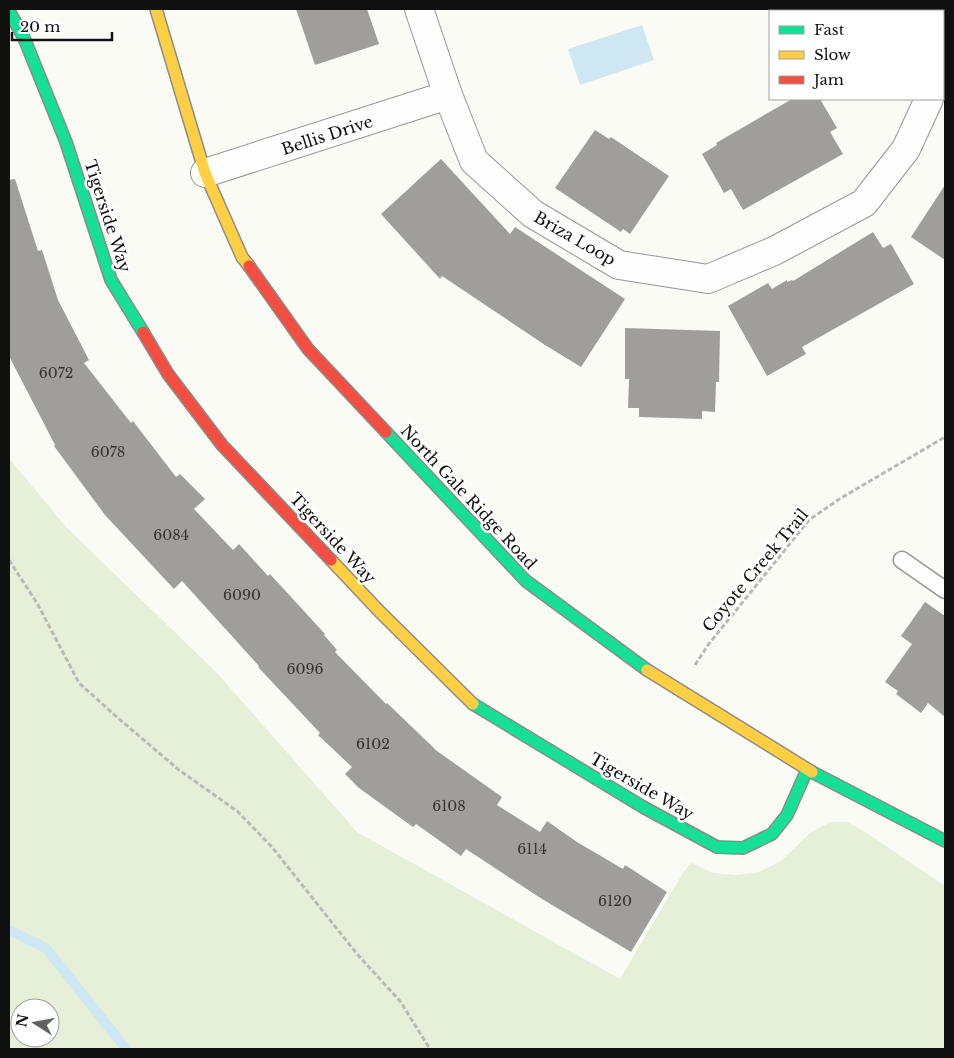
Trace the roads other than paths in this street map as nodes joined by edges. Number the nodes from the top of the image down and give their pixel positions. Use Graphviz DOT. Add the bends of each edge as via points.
graph roads {
  1 [pos="156,9"];
  2 [pos="419,9"];
  3 [pos="9,11"];
  4 [pos="448,95"];
  5 [pos="929,100"];
  6 [pos="205,173"];
  7 [pos="902,560"];
  8 [pos="945,590"];
  9 [pos="807,770"];
  10 [pos="945,841"];
  1 -- 6 [label="street, North Gale Ridge Road"];
  2 -- 4 [label="street, Briza Loop"];
  3 -- 9 [label="street, Tigerside Way" via="24,38 66,142 111,280 168,374 222,445 472,704 643,807 718,847 743,848 772,834 787,816"];
  4 -- 5 [label="street, Briza Loop" via="474,161 532,214 619,265 708,279 774,251 864,203 906,149"];
  4 -- 6 [label="street, Bellis Drive"];
  6 -- 9 [label="street, North Gale Ridge Road" via="242,257 308,349 526,581 654,676"];
  7 -- 8 [label="lane"];
  9 -- 10 [label="street, North Gale Ridge Road"];
}
